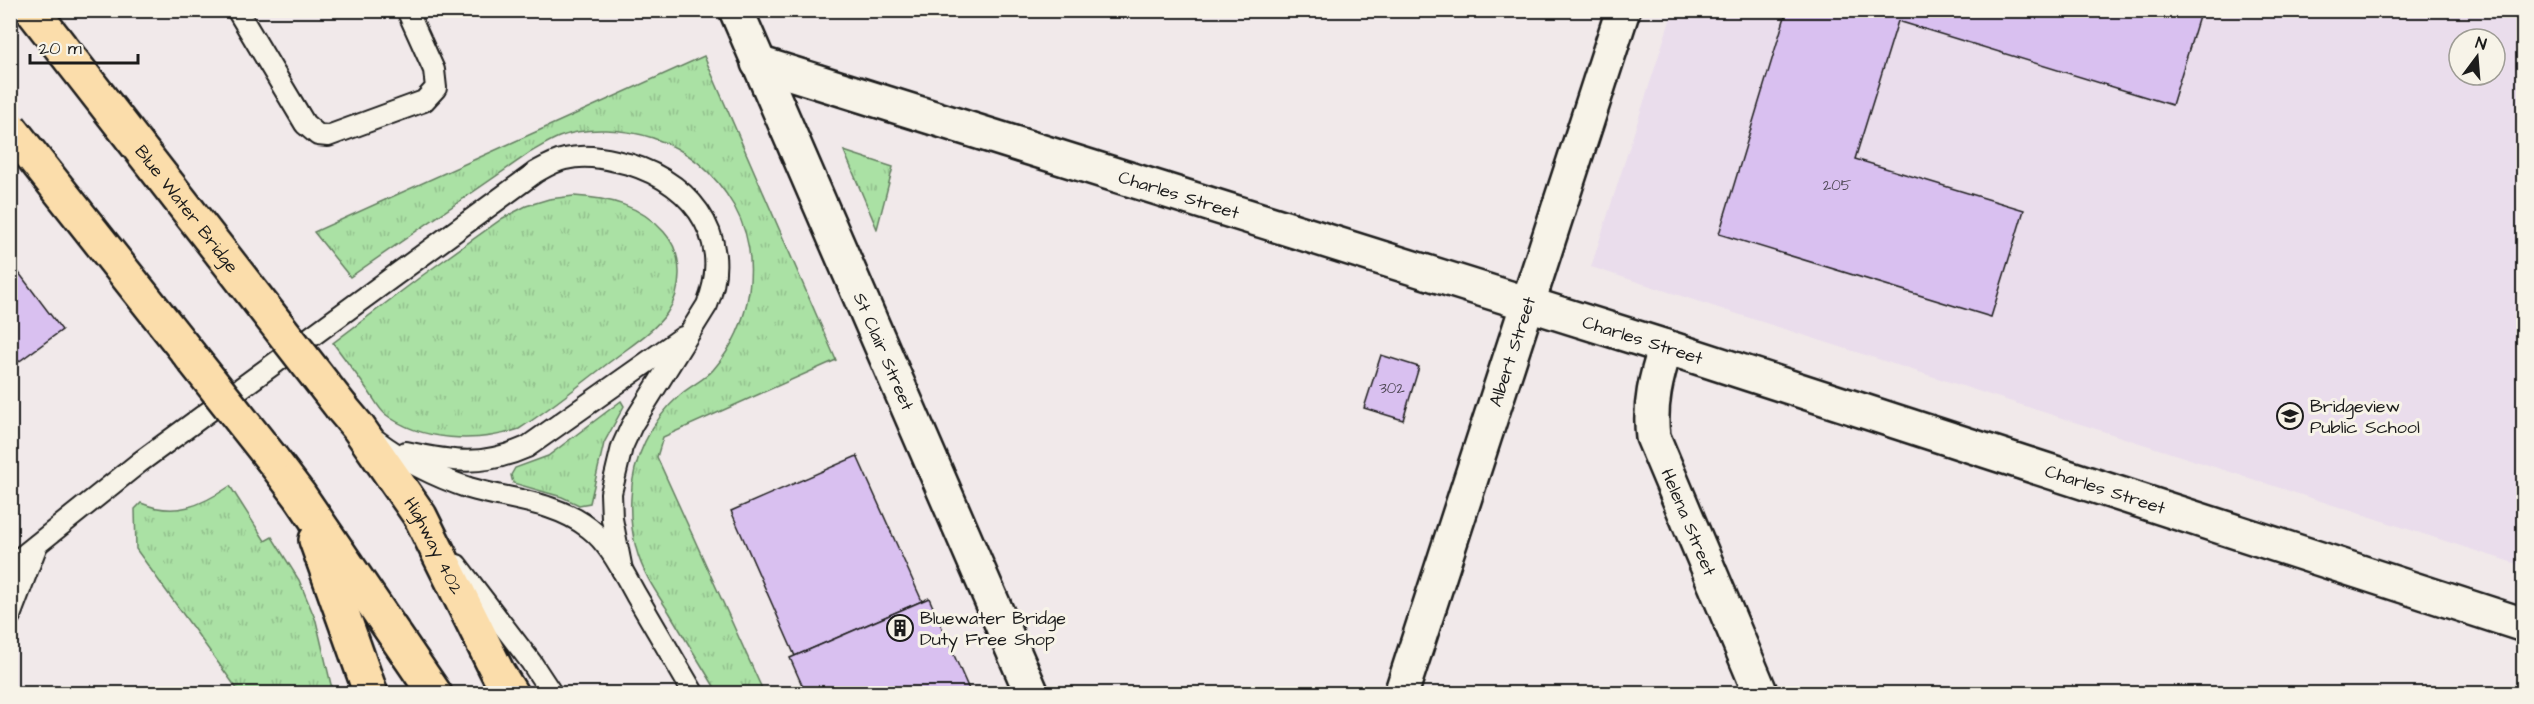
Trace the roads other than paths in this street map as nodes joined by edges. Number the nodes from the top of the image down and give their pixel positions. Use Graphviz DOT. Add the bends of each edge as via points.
graph roads {
  1 [pos="32,10"];
  2 [pos="237,10"];
  3 [pos="407,10"];
  4 [pos="736,10"];
  5 [pos="1623,10"];
  6 [pos="758,63"];
  7 [pos="10,128"];
  8 [pos="1527,304"];
  9 [pos="699,319"];
  10 [pos="1666,347"];
  11 [pos="360,426"];
  12 [pos="300,496"];
  13 [pos="420,516"];
  14 [pos="37,545"];
  15 [pos="10,566"];
  16 [pos="622,570"];
  17 [pos="10,616"];
  18 [pos="2523,625"];
  19 [pos="371,693"];
  20 [pos="435,693"];
  21 [pos="510,693"];
  22 [pos="552,693"];
  23 [pos="694,693"];
  24 [pos="1032,693"];
  25 [pos="1401,693"];
  26 [pos="1761,693"];
  1 -- 11 [label="highway, Blue Water Bridge, bridge"];
  2 -- 3 [label="lane" via="305,124 318,135 328,136 424,101 436,88 434,70"];
  4 -- 6 [label="street, St Clair Street"];
  5 -- 8 [label="street, Albert Street"];
  6 -- 8 [label="street, Charles Street"];
  6 -- 24 [label="street, St Clair Street"];
  7 -- 12 [label="highway, bridge"];
  8 -- 10 [label="street, Charles Street"];
  8 -- 25 [label="street, Albert Street"];
  9 -- 11 [label="lane" via="672,346 527,447 503,458 454,461 405,452"];
  9 -- 14 [label="lane" via="713,290 716,273 712,239 697,207 665,180 629,163 566,159 536,172 150,455"];
  9 -- 16 [label="lane" via="622,447 611,493"];
  10 -- 18 [label="street, Charles Street"];
  10 -- 26 [label="street, Helena Street" via="1653,391 1653,437"];
  11 -- 13 [label="highway, Highway 402"];
  11 -- 16 [label="lane" via="418,467 450,481 554,509 576,519 603,542"];
  12 -- 19 [label="highway"];
  12 -- 20 [label="highway"];
  13 -- 21 [label="highway, Highway 402"];
  13 -- 22 [label="lane"];
  14 -- 15 [label="lane"];
  14 -- 17 [label="lane"];
  16 -- 23 [label="lane"];
}
